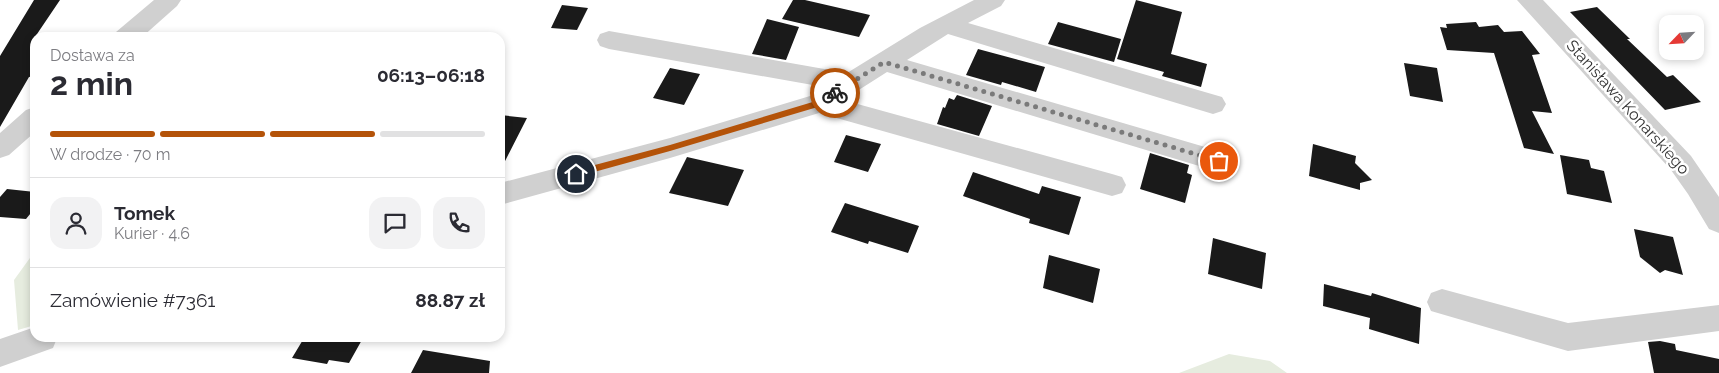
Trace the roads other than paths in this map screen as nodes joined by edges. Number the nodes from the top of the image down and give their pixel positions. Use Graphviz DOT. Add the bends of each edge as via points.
graph roads {
  1 [pos="169,0"];
  2 [pos="993,0"];
  3 [pos="1529,0"];
  4 [pos="945,25"];
  5 [pos="132,32"];
  6 [pos="609,40"];
  7 [pos="884,62"];
  8 [pos="851,83"];
  9 [pos="819,104"];
  10 [pos="1214,104"];
  11 [pos="30,121"];
  12 [pos="0,148"];
  13 [pos="1219,161"];
  14 [pos="1112,185"];
  15 [pos="505,193"];
  16 [pos="1719,221"];
  17 [pos="1442,302"];
  18 [pos="1719,318"];
  19 [pos="31,342"];
  20 [pos="0,353"];
  1 -- 5 [label="street"];
  2 -- 4 [label="street"];
  3 -- 16 [label="street, Stanisława Konarskiego" via="1681,163"];
  4 -- 7 [label="street"];
  4 -- 10 [label="street"];
  6 -- 8 [label="street"];
  7 -- 8 [label="street"];
  7 -- 13 [label="street"];
  8 -- 9 [label="street"];
  9 -- 14 [label="street"];
  9 -- 15 [label="street"];
  11 -- 12 [label="street"];
  17 -- 18 [label="street" via="1568,337"];
  19 -- 20 [label="street"];
}
